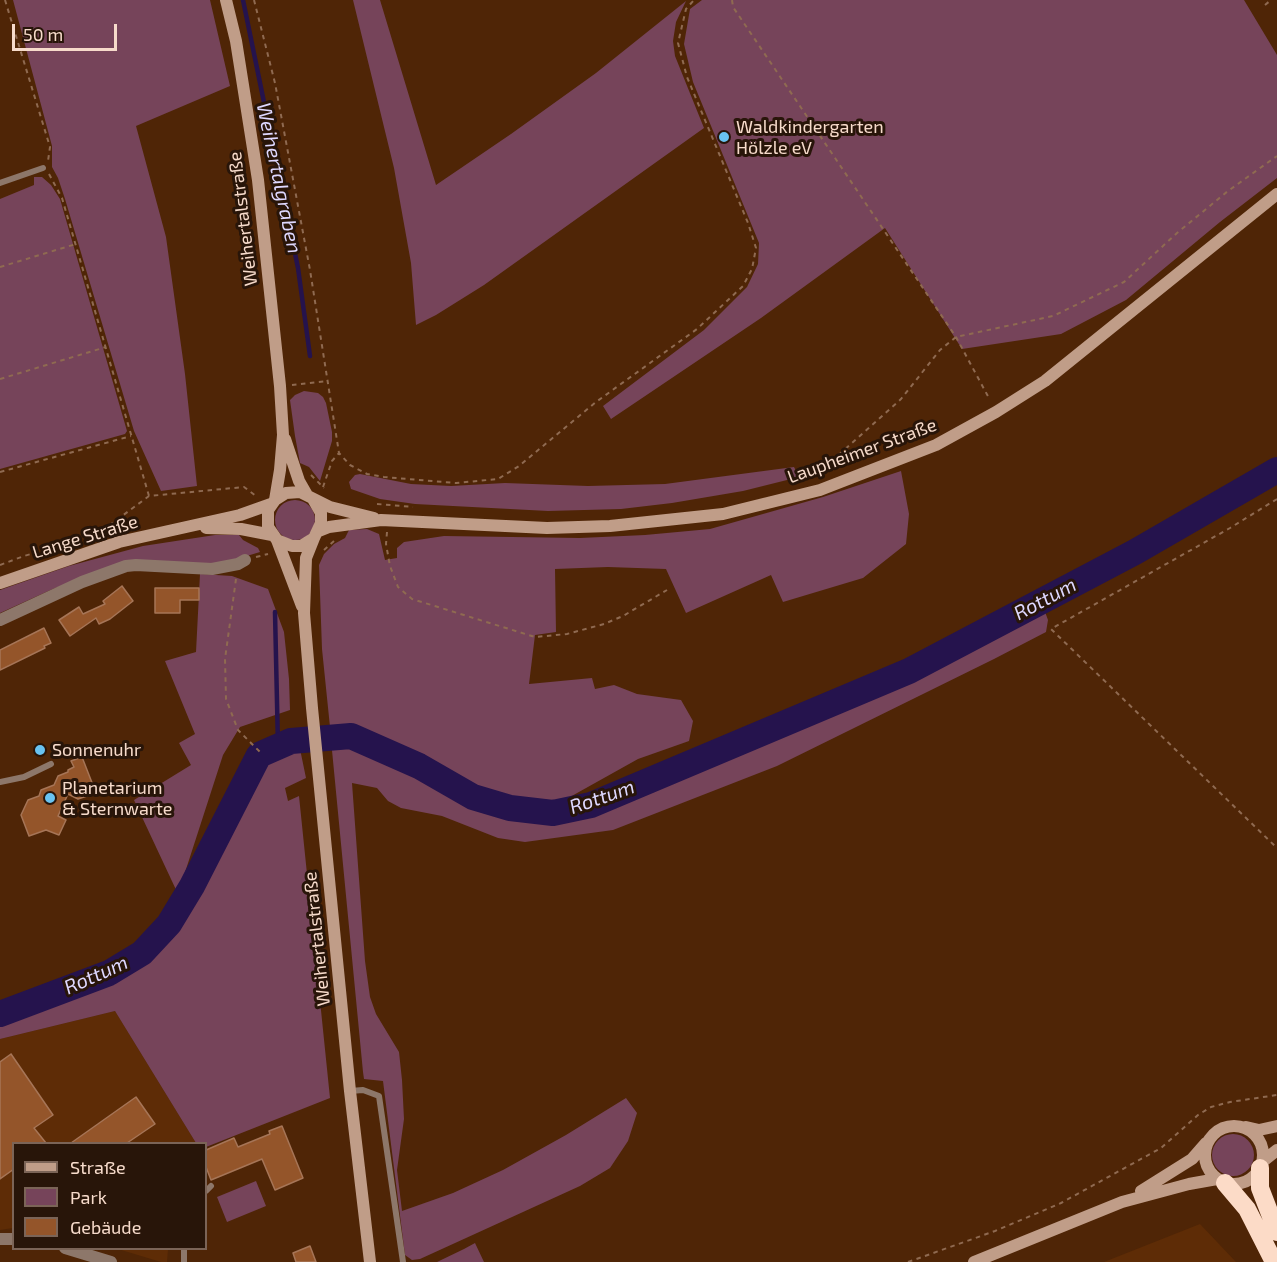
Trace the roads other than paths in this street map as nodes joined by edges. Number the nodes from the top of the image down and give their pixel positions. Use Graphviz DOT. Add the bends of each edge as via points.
graph roads {
  1 [pos="226,0"];
  2 [pos="43,168"];
  3 [pos="0,183"];
  4 [pos="1277,194"];
  5 [pos="283,435"];
  6 [pos="310,497"];
  7 [pos="273,502"];
  8 [pos="384,520"];
  9 [pos="181,529"];
  10 [pos="316,534"];
  11 [pos="274,538"];
  12 [pos="241,562"];
  13 [pos="0,583"];
  14 [pos="304,613"];
  15 [pos="0,620"];
  16 [pos="51,764"];
  17 [pos="0,782"];
  18 [pos="350,1091"];
  19 [pos="1277,1126"];
  20 [pos="1244,1127"];
  21 [pos="1210,1137"];
  22 [pos="1277,1150"];
  23 [pos="1261,1165"];
  24 [pos="1221,1181"];
  25 [pos="1122,1202"];
  26 [pos="1277,1232"];
  27 [pos="72,1250"];
  28 [pos="111,1262"];
  29 [pos="370,1262"];
  30 [pos="403,1262"];
  31 [pos="974,1262"];
  32 [pos="1274,1262"];
  1 -- 5 [label="street, Weihertalstraße" via="258,180"];
  2 -- 3 [label="lane"];
  4 -- 8 [label="street, Laupheimer Straße" via="1045,381 936,445 820,490 723,514 610,526 557,528"];
  5 -- 6 [label="street, Weihertalstraße" via="299,481"];
  5 -- 7 [label="street, Weihertalstraße"];
  6 -- 7 [label="street" via="293,492"];
  6 -- 8 [label="street, Laupheimer Straße" via="330,507"];
  6 -- 10 [label="street" via="321,513"];
  7 -- 9 [label="street, Lange Straße" via="253,512"];
  7 -- 11 [label="street" via="267,518"];
  8 -- 10 [label="street, Laupheimer Straße" via="329,527"];
  9 -- 11 [label="street, Lange Straße" via="241,529"];
  9 -- 13 [label="street, Lange Straße" via="119,542"];
  10 -- 11 [label="street" via="301,546"];
  10 -- 14 [label="street, Weihertalstraße" via="306,558"];
  11 -- 14 [label="street, Weihertalstraße"];
  12 -- 15 [label="street" via="212,569 126,566"];
  14 -- 18 [label="street, Weihertalstraße"];
  16 -- 17 [label="lane" via="24,777"];
  18 -- 29 [label="street, Weihertalstraße"];
  18 -- 30 [label="lane" via="363,1090 379,1096"];
  19 -- 20 [label="street" via="1259,1130"];
  20 -- 21 [label="street" via="1225,1127"];
  20 -- 23 [label="street" via="1261,1144"];
  21 -- 24 [label="street" via="1204,1155 1210,1172"];
  21 -- 25 [label="street" via="1192,1159"];
  22 -- 23 [label="street"];
  23 -- 24 [label="street" via="1243,1183"];
  23 -- 26 [label="highway" via="1260,1188"];
  24 -- 25 [label="street" via="1189,1184"];
  24 -- 32 [label="highway" via="1247,1209"];
  25 -- 31 [label="street"];
  27 -- 28 [label="street"];
}
